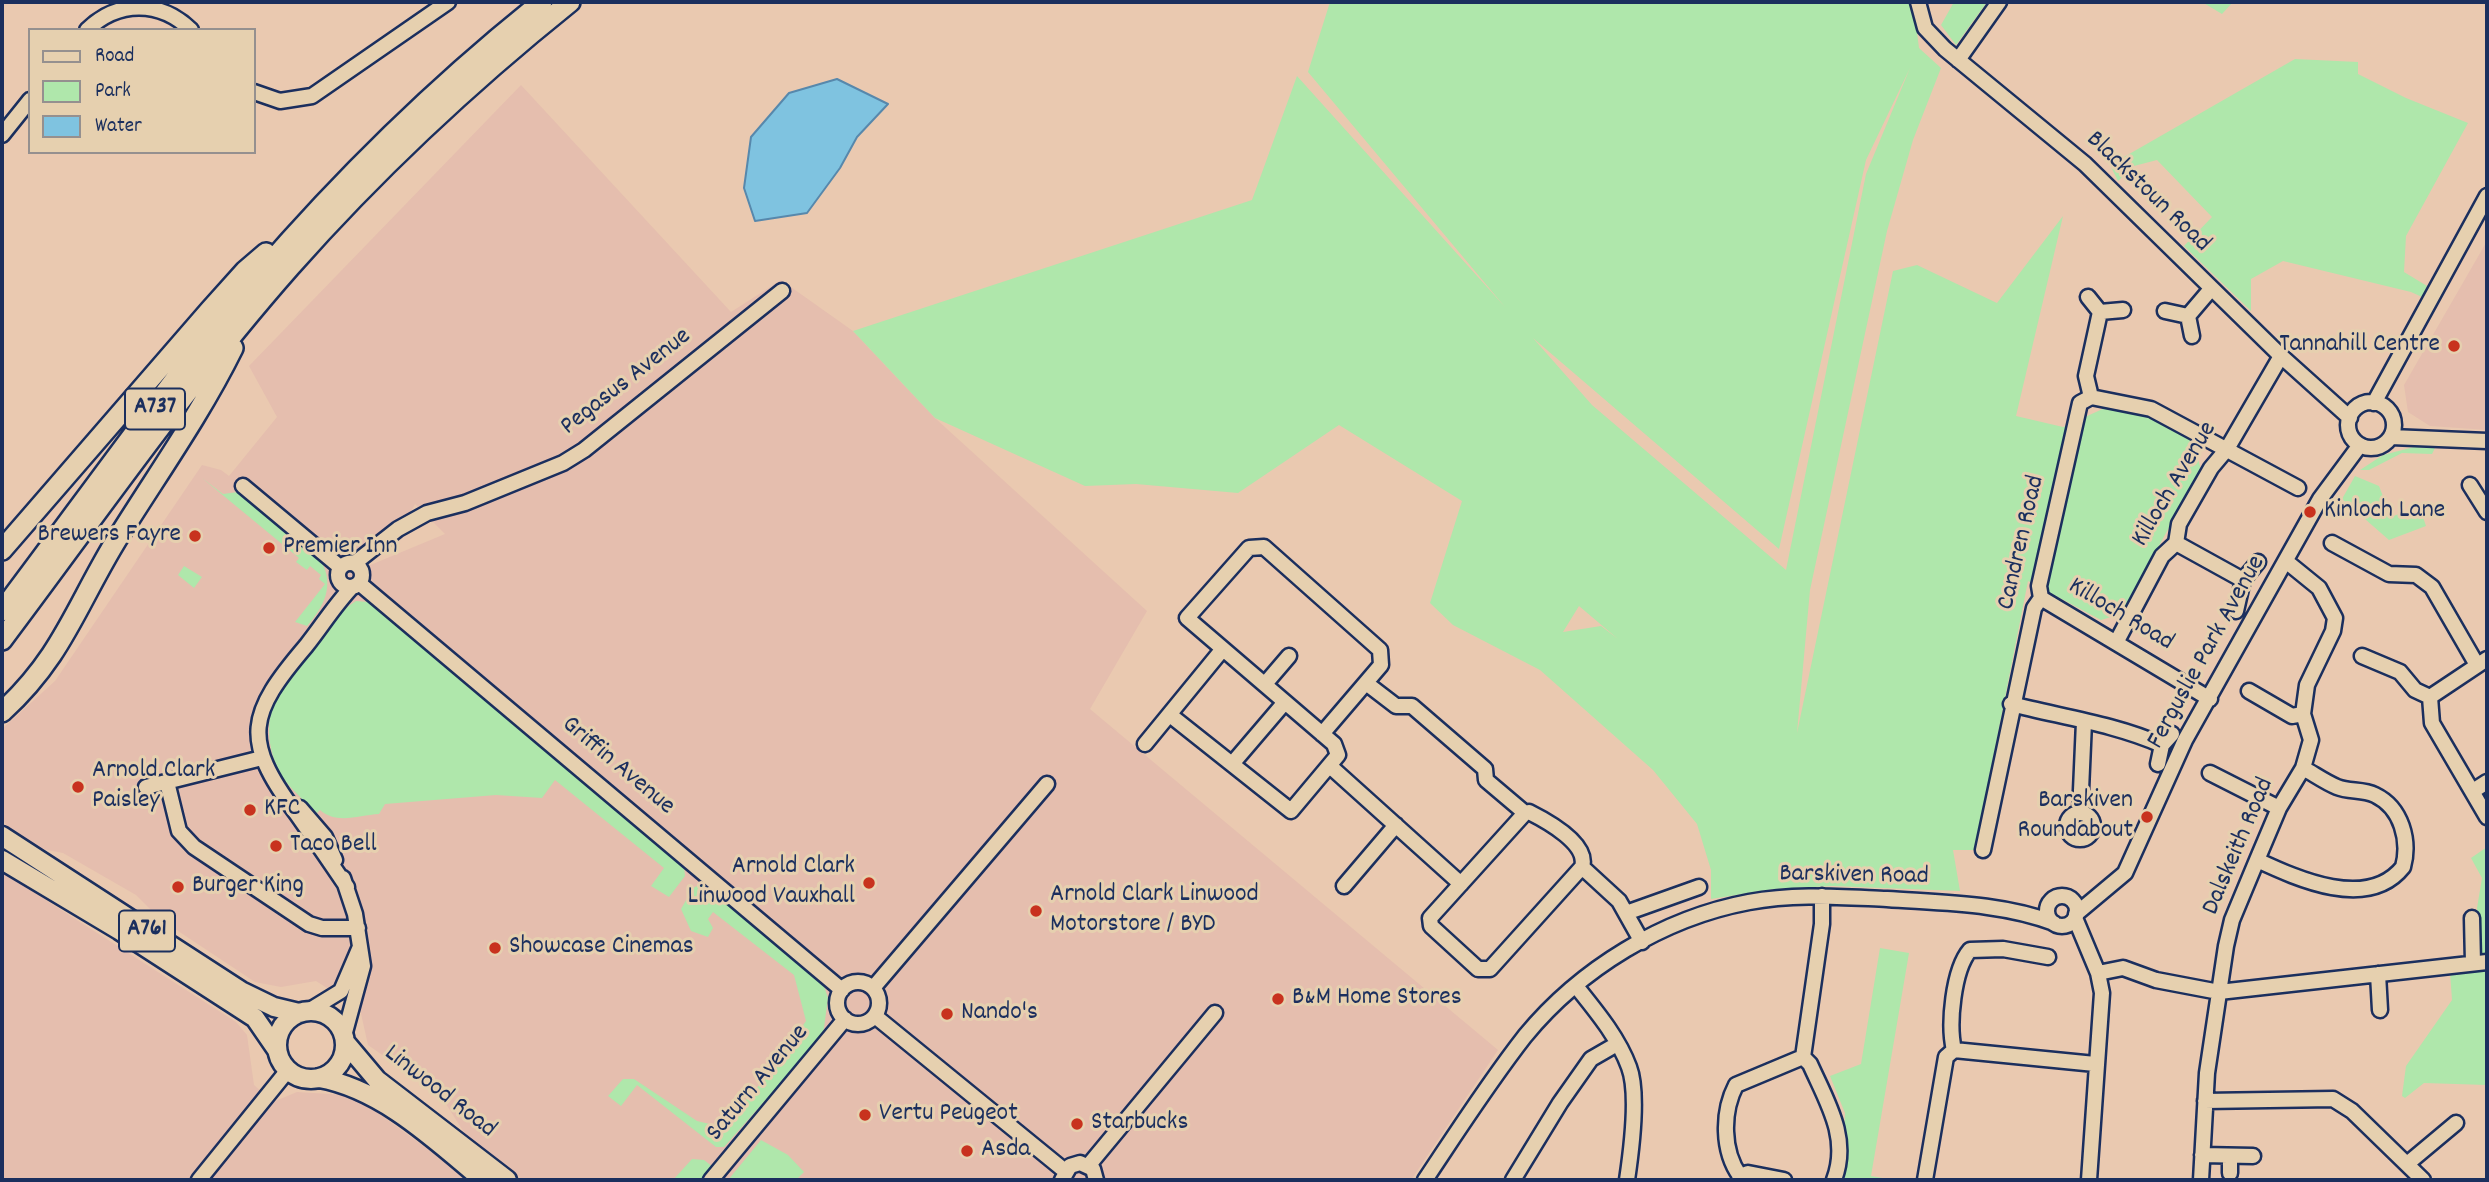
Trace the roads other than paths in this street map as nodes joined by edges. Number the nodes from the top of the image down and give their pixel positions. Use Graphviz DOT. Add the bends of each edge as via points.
graph roads {
  1 [pos="448,2"];
  2 [pos="542,2"];
  3 [pos="570,2"];
  4 [pos="1918,2"];
  5 [pos="1999,2"];
  6 [pos="90,28"];
  7 [pos="188,28"];
  8 [pos="1958,60"];
  9 [pos="256,93"];
  10 [pos="28,102"];
  11 [pos="2,135"];
  12 [pos="2487,196"];
  13 [pos="316,212"];
  14 [pos="2211,289"];
  15 [pos="782,291"];
  16 [pos="2088,297"];
  17 [pos="2123,310"];
  18 [pos="2165,310"];
  19 [pos="2100,312"];
  20 [pos="250,314"];
  21 [pos="2188,316"];
  22 [pos="2192,336"];
  23 [pos="2281,356"];
  24 [pos="2091,397"];
  25 [pos="2374,403"];
  26 [pos="2350,418"];
  27 [pos="2391,437"];
  28 [pos="2487,441"];
  29 [pos="2360,445"];
  30 [pos="2227,449"];
  31 [pos="2470,485"];
  32 [pos="243,486"];
  33 [pos="2298,488"];
  34 [pos="2487,512"];
  35 [pos="2176,542"];
  36 [pos="2332,543"];
  37 [pos="377,547"];
  38 [pos="2,550"];
  39 [pos="2259,562"];
  40 [pos="2287,562"];
  41 [pos="342,569"];
  42 [pos="2243,580"];
  43 [pos="358,582"];
  44 [pos="2041,598"];
  45 [pos="331,609"];
  46 [pos="2,611"];
  47 [pos="2236,611"];
  48 [pos="2,640"];
  49 [pos="2117,642"];
  50 [pos="1222,650"];
  51 [pos="1289,656"];
  52 [pos="2362,656"];
  53 [pos="2482,662"];
  54 [pos="1366,683"];
  55 [pos="1265,684"];
  56 [pos="2249,691"];
  57 [pos="2430,697"];
  58 [pos="2210,699"];
  59 [pos="1285,702"];
  60 [pos="2011,704"];
  61 [pos="2,712"];
  62 [pos="2303,714"];
  63 [pos="1170,715"];
  64 [pos="2084,722"];
  65 [pos="1322,734"];
  66 [pos="1145,744"];
  67 [pos="262,758"];
  68 [pos="1232,764"];
  69 [pos="2158,764"];
  70 [pos="1331,767"];
  71 [pos="2303,768"];
  72 [pos="2210,773"];
  73 [pos="167,782"];
  74 [pos="2487,782"];
  75 [pos="1047,784"];
  76 [pos="146,787"];
  77 [pos="2473,791"];
  78 [pos="2279,808"];
  79 [pos="1524,813"];
  80 [pos="2080,813"];
  81 [pos="2487,817"];
  82 [pos="1396,825"];
  83 [pos="2,836"];
  84 [pos="1983,850"];
  85 [pos="2,860"];
  86 [pos="2257,860"];
  87 [pos="1582,867"];
  88 [pos="1461,884"];
  89 [pos="1343,886"];
  90 [pos="2106,886"];
  91 [pos="1699,887"];
  92 [pos="1822,896"];
  93 [pos="2058,898"];
  94 [pos="2022,911"];
  95 [pos="1626,913"];
  96 [pos="2076,916"];
  97 [pos="2472,918"];
  98 [pos="2056,924"];
  99 [pos="358,928"];
  100 [pos="1642,942"];
  101 [pos="359,948"];
  102 [pos="2049,957"];
  103 [pos="2090,957"];
  104 [pos="2480,962"];
  105 [pos="2098,973"];
  106 [pos="2378,974"];
  107 [pos="1576,986"];
  108 [pos="873,988"];
  109 [pos="842,990"];
  110 [pos="2219,992"];
  111 [pos="305,1012"];
  112 [pos="2380,1012"];
  113 [pos="1215,1013"];
  114 [pos="875,1016"];
  115 [pos="845,1019"];
  116 [pos="345,1039"];
  117 [pos="1617,1044"];
  118 [pos="277,1050"];
  119 [pos="1954,1050"];
  120 [pos="1803,1057"];
  121 [pos="2095,1064"];
  122 [pos="288,1070"];
  123 [pos="319,1078"];
  124 [pos="2206,1101"];
  125 [pos="2456,1123"];
  126 [pos="2203,1155"];
  127 [pos="2230,1156"];
  128 [pos="2253,1156"];
  129 [pos="2407,1164"];
  130 [pos="1088,1166"];
  131 [pos="2230,1174"];
  132 [pos="1064,1175"];
  133 [pos="1739,1178"];
  134 [pos="199,1180"];
  135 [pos="483,1180"];
  136 [pos="507,1180"];
  137 [pos="711,1180"];
  138 [pos="1097,1180"];
  139 [pos="1425,1180"];
  140 [pos="1513,1180"];
  141 [pos="1627,1180"];
  142 [pos="1784,1180"];
  143 [pos="1834,1180"];
  144 [pos="1925,1180"];
  145 [pos="2089,1180"];
  146 [pos="2201,1180"];
  147 [pos="2423,1180"];
  1 -- 9 [label="street" via="312,96 280,101"];
  2 -- 13 [label="highway, A737" via="436,93"];
  3 -- 20 [label="highway, A737" via="407,144"];
  4 -- 8 [label="street, Blackstoun Road" via="1926,28"];
  5 -- 8 [label="street"];
  6 -- 7 [label="street" via="115,9 139,6 169,13"];
  8 -- 14 [label="street, Blackstoun Road" via="2085,164"];
  10 -- 11 [label="street"];
  12 -- 25 [label="street"];
  13 -- 38 [label="highway" via="245,271"];
  13 -- 46 [label="highway, A737" via="223,320"];
  14 -- 21 [label="street"];
  14 -- 23 [label="street, Blackstoun Road"];
  15 -- 37 [label="street, Pegasus Avenue" via="563,463 465,503 427,513"];
  16 -- 19 [label="street"];
  17 -- 19 [label="street"];
  18 -- 21 [label="street"];
  19 -- 24 [label="street" via="2086,376"];
  20 -- 48 [label="highway, A737"];
  20 -- 61 [label="highway" via="212,390 114,544 60,645"];
  21 -- 22 [label="street"];
  23 -- 26 [label="street, Blackstoun Road"];
  23 -- 30 [label="street, Killoch Avenue"];
  24 -- 30 [label="street" via="2151,409"];
  24 -- 44 [label="street, Candren Road" via="2080,403 2039,586"];
  25 -- 26 [label="street" via="2359,406"];
  25 -- 27 [label="street" via="2392,415"];
  26 -- 29 [label="street" via="2350,434"];
  27 -- 28 [label="street"];
  27 -- 29 [label="street" via="2379,447"];
  29 -- 40 [label="street, Ferguslie Park Avenue" via="2320,499"];
  30 -- 33 [label="street"];
  30 -- 35 [label="street, Killoch Avenue" via="2179,524"];
  31 -- 34 [label="street"];
  32 -- 41 [label="street"];
  35 -- 42 [label="street"];
  35 -- 49 [label="street, Killoch Avenue" via="2162,556"];
  36 -- 53 [label="street" via="2389,574 2416,575 2432,587"];
  37 -- 41 [label="street, Pegasus Avenue"];
  37 -- 43 [label="street"];
  39 -- 42 [label="street"];
  40 -- 58 [label="street, Ferguslie Park Avenue"];
  40 -- 62 [label="street, Dalskeith Road" via="2319,588 2334,618 2333,631 2307,685"];
  41 -- 43 [label="street" via="359,567"];
  41 -- 43 [label="street" via="341,584"];
  41 -- 45 [label="street"];
  42 -- 47 [label="street"];
  43 -- 45 [label="street"];
  43 -- 109 [label="street, Griffin Avenue"];
  44 -- 49 [label="street, Killoch Road"];
  44 -- 60 [label="street, Candren Road" via="2034,608"];
  45 -- 67 [label="street" via="269,695 258,734"];
  49 -- 58 [label="street, Killoch Road"];
  50 -- 54 [label="street" via="1187,618 1249,548 1264,547 1380,650 1381,665"];
  50 -- 55 [label="street"];
  50 -- 63 [label="street"];
  51 -- 55 [label="street"];
  52 -- 57 [label="street" via="2400,672 2415,690"];
  53 -- 57 [label="street"];
  54 -- 65 [label="street"];
  54 -- 79 [label="street" via="1396,706 1412,706 1448,735 1485,769 1490,784"];
  55 -- 59 [label="street"];
  56 -- 62 [label="street" via="2292,716"];
  57 -- 77 [label="street" via="2432,723"];
  58 -- 90 [label="street, Ferguslie Park Avenue" via="2175,760 2134,857 2125,873"];
  59 -- 65 [label="street"];
  59 -- 68 [label="street"];
  60 -- 64 [label="street"];
  60 -- 84 [label="street, Candren Road" via="1978,825"];
  62 -- 71 [label="street, Dalskeith Road" via="2311,740"];
  63 -- 66 [label="street"];
  63 -- 68 [label="street"];
  64 -- 69 [label="street" via="2167,740"];
  64 -- 80 [label="street"];
  65 -- 70 [label="street" via="1338,755"];
  67 -- 73 [label="street"];
  67 -- 99 [label="street" via="274,786 347,887"];
  68 -- 70 [label="street" via="1291,811"];
  70 -- 82 [label="street"];
  71 -- 78 [label="street, Dalskeith Road"];
  71 -- 86 [label="street" via="2338,788 2375,795 2385,802 2406,838 2403,867 2385,884 2318,887"];
  72 -- 78 [label="street"];
  73 -- 76 [label="street"];
  73 -- 99 [label="street" via="179,831 194,847 309,924"];
  74 -- 77 [label="street"];
  75 -- 108 [label="street"];
  77 -- 81 [label="street"];
  78 -- 86 [label="street, Dalskeith Road"];
  79 -- 87 [label="street" via="1544,819 1581,850"];
  79 -- 88 [label="street"];
  82 -- 88 [label="street"];
  82 -- 89 [label="street"];
  83 -- 111 [label="main road, A761" via="241,991 274,1007"];
  85 -- 118 [label="main road, A761" via="255,1018"];
  86 -- 110 [label="street, Dalskeith Road" via="2232,920"];
  87 -- 88 [label="street" via="1490,969 1478,969 1431,926 1430,918"];
  87 -- 95 [label="street"];
  90 -- 93 [label="street, Ferguslie Park Avenue"];
  90 -- 96 [label="street, Ferguslie Park Avenue"];
  91 -- 95 [label="street"];
  92 -- 94 [label="street, Barskiven Road"];
  92 -- 100 [label="street, Barskiven Road" via="1749,902 1672,925"];
  92 -- 120 [label="street"];
  93 -- 94 [label="street, Barskiven Road"];
  93 -- 96 [label="street" via="2072,900"];
  93 -- 98 [label="street" via="2047,911"];
  94 -- 98 [label="street, Barskiven Road"];
  95 -- 100 [label="street"];
  96 -- 98 [label="street" via="2068,925"];
  96 -- 103 [label="street"];
  97 -- 104 [label="street"];
  98 -- 103 [label="street"];
  99 -- 101 [label="street"];
  100 -- 107 [label="street, Barskiven Road"];
  101 -- 111 [label="street" via="341,991"];
  101 -- 116 [label="street" via="362,975"];
  102 -- 119 [label="street" via="2003,949 1970,950 1961,960 1949,1031"];
  103 -- 105 [label="street"];
  104 -- 106 [label="street"];
  105 -- 110 [label="street" via="2123,968 2156,980"];
  105 -- 121 [label="street" via="2102,993"];
  106 -- 110 [label="street"];
  106 -- 112 [label="street"];
  107 -- 117 [label="street"];
  107 -- 139 [label="street, Barskiven Road" via="1526,1035"];
  108 -- 109 [label="street" via="856,982"];
  108 -- 114 [label="street" via="879,1000"];
  109 -- 115 [label="street" via="838,1003"];
  110 -- 124 [label="street, Dalskeith Road"];
  111 -- 116 [label="main road" via="332,1018"];
  111 -- 118 [label="main road" via="282,1028"];
  113 -- 130 [label="street"];
  114 -- 115 [label="street" via="859,1024"];
  114 -- 132 [label="street"];
  115 -- 137 [label="street, Saturn Avenue"];
  116 -- 123 [label="main road" via="343,1058"];
  116 -- 136 [label="main road, Linwood Road" via="377,1080"];
  117 -- 140 [label="street" via="1591,1059"];
  117 -- 141 [label="street" via="1630,1069 1634,1137"];
  118 -- 122 [label="main road"];
  119 -- 121 [label="street"];
  119 -- 144 [label="street" via="1946,1057"];
  120 -- 133 [label="street" via="1736,1085 1730,1097 1726,1145"];
  120 -- 143 [label="street" via="1839,1129"];
  121 -- 145 [label="street"];
  122 -- 123 [label="main road" via="308,1079"];
  122 -- 134 [label="street"];
  123 -- 135 [label="main road, Linwood Road" via="376,1097"];
  124 -- 126 [label="street, Dalskeith Road"];
  124 -- 129 [label="street" via="2333,1099 2352,1111"];
  125 -- 129 [label="street"];
  126 -- 127 [label="street"];
  126 -- 146 [label="street, Dalskeith Road"];
  127 -- 128 [label="street"];
  127 -- 131 [label="street"];
  129 -- 147 [label="street"];
  130 -- 132 [label="street" via="1074,1164"];
  130 -- 138 [label="street"];
  133 -- 142 [label="street" via="1748,1173"];
}
